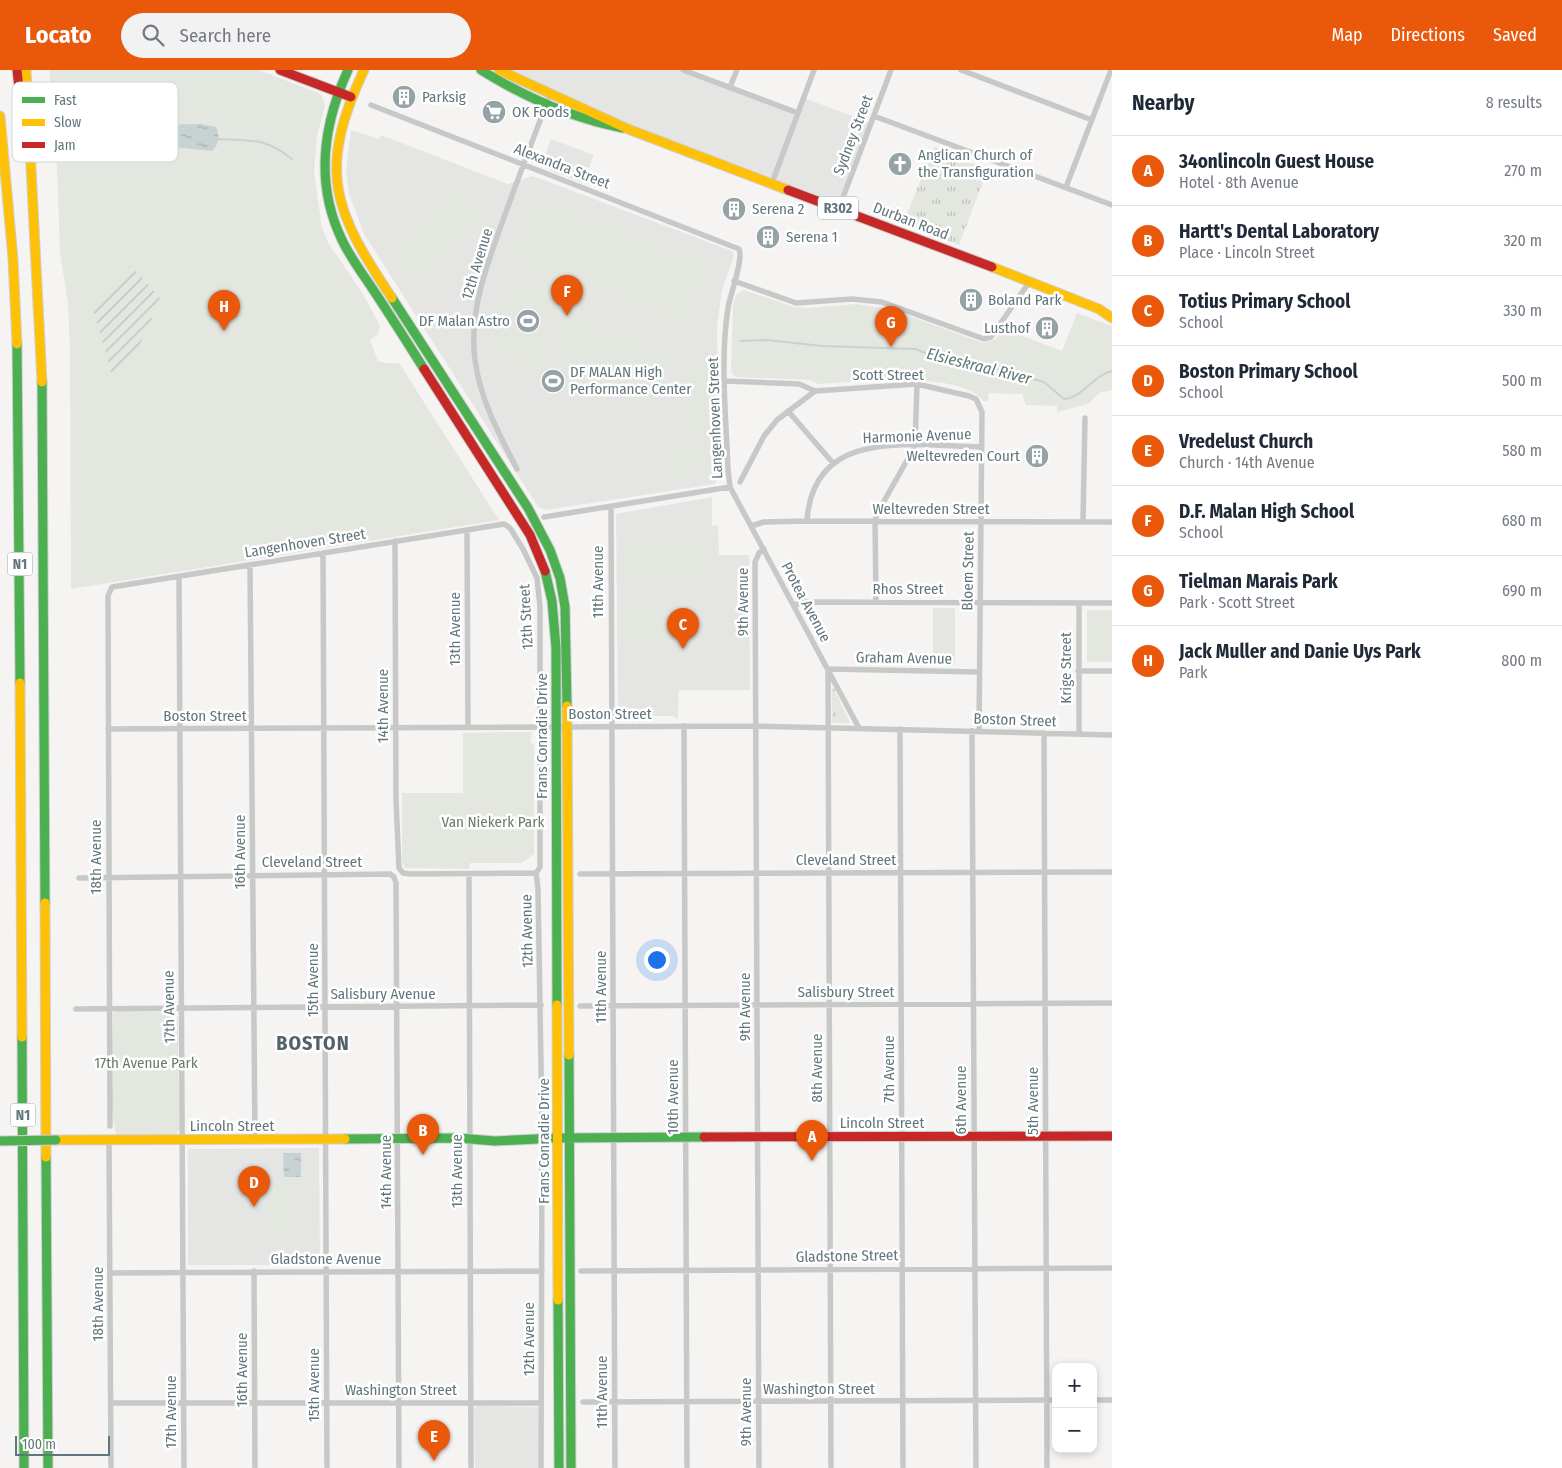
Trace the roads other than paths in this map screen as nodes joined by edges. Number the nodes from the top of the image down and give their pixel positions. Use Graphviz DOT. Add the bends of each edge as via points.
graph roads {
  1 [pos="280,70"];
  2 [pos="348,70"];
  3 [pos="364,70"];
  4 [pos="481,70"];
  5 [pos="499,70"];
  6 [pos="683,70"];
  7 [pos="737,70"];
  8 [pos="814,70"];
  9 [pos="891,70"];
  10 [pos="961,70"];
  11 [pos="1111,70"];
  12 [pos="730,87"];
  13 [pos="337,91"];
  14 [pos="550,95"];
  15 [pos="351,96"];
  16 [pos="371,105"];
  17 [pos="546,105"];
  18 [pos="798,113"];
  19 [pos="0,116"];
  20 [pos="874,116"];
  21 [pos="1092,120"];
  22 [pos="628,129"];
  23 [pos="0,157"];
  24 [pos="27,162"];
  25 [pos="31,162"];
  26 [pos="523,165"];
  27 [pos="772,183"];
  28 [pos="1066,187"];
  29 [pos="8,192"];
  30 [pos="1112,205"];
  31 [pos="839,208"];
  32 [pos="34,228"];
  33 [pos="741,253"];
  34 [pos="734,281"];
  35 [pos="1030,281"];
  36 [pos="1099,309"];
  37 [pos="1112,311"];
  38 [pos="1112,318"];
  39 [pos="726,381"];
  40 [pos="917,384"];
  41 [pos="815,391"];
  42 [pos="788,411"];
  43 [pos="982,412"];
  44 [pos="1085,418"];
  45 [pos="915,446"];
  46 [pos="981,447"];
  47 [pos="833,463"];
  48 [pos="517,469"];
  49 [pos="740,482"];
  50 [pos="730,487"];
  51 [pos="611,506"];
  52 [pos="544,517"];
  53 [pos="807,521"];
  54 [pos="876,521"];
  55 [pos="982,521"];
  56 [pos="1084,522"];
  57 [pos="1112,522"];
  58 [pos="505,525"];
  59 [pos="751,526"];
  60 [pos="467,530"];
  61 [pos="395,541"];
  62 [pos="764,549"];
  63 [pos="323,553"];
  64 [pos="250,564"];
  65 [pos="179,576"];
  66 [pos="109,590"];
  67 [pos="876,602"];
  68 [pos="980,602"];
  69 [pos="1079,603"];
  70 [pos="1112,603"];
  71 [pos="794,605"];
  72 [pos="828,669"];
  73 [pos="1078,671"];
  74 [pos="1112,671"];
  75 [pos="979,672"];
  76 [pos="540,717"];
  77 [pos="556,726"];
  78 [pos="567,726"];
  79 [pos="684,726"];
  80 [pos="756,726"];
  81 [pos="468,727"];
  82 [pos="611,727"];
  83 [pos="180,728"];
  84 [pos="252,728"];
  85 [pos="324,728"];
  86 [pos="396,728"];
  87 [pos="828,728"];
  88 [pos="859,728"];
  89 [pos="108,729"];
  90 [pos="900,730"];
  91 [pos="975,732"];
  92 [pos="1044,733"];
  93 [pos="1079,734"];
  94 [pos="1112,735"];
  95 [pos="540,738"];
  96 [pos="973,872"];
  97 [pos="1044,872"];
  98 [pos="1112,872"];
  99 [pos="684,873"];
  100 [pos="756,873"];
  101 [pos="829,873"];
  102 [pos="901,873"];
  103 [pos="469,874"];
  104 [pos="536,874"];
  105 [pos="580,874"];
  106 [pos="612,874"];
  107 [pos="253,875"];
  108 [pos="325,875"];
  109 [pos="109,876"];
  110 [pos="180,876"];
  111 [pos="394,877"];
  112 [pos="79,878"];
  113 [pos="1112,1003"];
  114 [pos="902,1004"];
  115 [pos="974,1004"];
  116 [pos="1045,1004"];
  117 [pos="541,1005"];
  118 [pos="758,1005"];
  119 [pos="829,1005"];
  120 [pos="397,1006"];
  121 [pos="469,1006"];
  122 [pos="580,1006"];
  123 [pos="613,1006"];
  124 [pos="685,1006"];
  125 [pos="181,1007"];
  126 [pos="325,1007"];
  127 [pos="109,1008"];
  128 [pos="253,1008"];
  129 [pos="76,1009"];
  130 [pos="542,1125"];
  131 [pos="110,1126"];
  132 [pos="974,1136"];
  133 [pos="1046,1136"];
  134 [pos="1112,1136"];
  135 [pos="614,1137"];
  136 [pos="757,1137"];
  137 [pos="830,1137"];
  138 [pos="902,1137"];
  139 [pos="468,1138"];
  140 [pos="557,1138"];
  141 [pos="569,1138"];
  142 [pos="686,1138"];
  143 [pos="326,1139"];
  144 [pos="398,1139"];
  145 [pos="109,1140"];
  146 [pos="183,1140"];
  147 [pos="256,1140"];
  148 [pos="0,1141"];
  149 [pos="542,1151"];
  150 [pos="903,1268"];
  151 [pos="974,1268"];
  152 [pos="1046,1268"];
  153 [pos="1112,1268"];
  154 [pos="830,1269"];
  155 [pos="614,1270"];
  156 [pos="686,1270"];
  157 [pos="759,1270"];
  158 [pos="254,1271"];
  159 [pos="326,1271"];
  160 [pos="398,1271"];
  161 [pos="470,1271"];
  162 [pos="542,1271"];
  163 [pos="581,1271"];
  164 [pos="183,1272"];
  165 [pos="110,1273"];
  166 [pos="47,1394"];
  167 [pos="975,1400"];
  168 [pos="1047,1400"];
  169 [pos="1052,1400"];
  170 [pos="1097,1400"];
  171 [pos="1112,1400"];
  172 [pos="831,1401"];
  173 [pos="903,1401"];
  174 [pos="471,1402"];
  175 [pos="542,1402"];
  176 [pos="583,1402"];
  177 [pos="615,1402"];
  178 [pos="687,1402"];
  179 [pos="759,1402"];
  180 [pos="327,1403"];
  181 [pos="399,1403"];
  182 [pos="111,1404"];
  183 [pos="184,1404"];
  184 [pos="255,1404"];
  185 [pos="24,1429"];
  186 [pos="18,1468"];
  187 [pos="24,1468"];
  188 [pos="48,1468"];
  189 [pos="54,1468"];
  190 [pos="111,1468"];
  191 [pos="184,1468"];
  192 [pos="255,1468"];
  193 [pos="327,1468"];
  194 [pos="399,1468"];
  195 [pos="471,1468"];
  196 [pos="541,1468"];
  197 [pos="559,1468"];
  198 [pos="571,1468"];
  199 [pos="615,1468"];
  200 [pos="687,1468"];
  201 [pos="759,1468"];
  202 [pos="831,1468"];
  203 [pos="904,1468"];
  204 [pos="976,1468"];
  205 [pos="1047,1468"];
  1 -- 13 [label="main road"];
  2 -- 13 [label="main road, Frans Conradie Drive"];
  3 -- 15 [label="main road, Frans Conradie Drive"];
  4 -- 17 [label="main road, Durban Road / R302"];
  5 -- 14 [label="main road, Durban Road / R302"];
  6 -- 12 [label="street"];
  7 -- 12 [label="street"];
  8 -- 18 [label="street"];
  9 -- 20 [label="street, Sydney Street"];
  10 -- 21 [label="street"];
  11 -- 21 [label="street"];
  12 -- 18 [label="street"];
  13 -- 15 [label="main road"];
  13 -- 77 [label="main road, Frans Conradie Drive" via="323,146 325,190 335,225 538,550 550,585 554,611"];
  14 -- 17 [label="street, 12th Avenue"];
  14 -- 22 [label="main road, Durban Road / R302"];
  15 -- 78 [label="main road, Frans Conradie Drive" via="340,132 336,173 341,206 356,240 548,545 558,569 565,603"];
  16 -- 26 [label="street, Alexandra Street"];
  17 -- 22 [label="main road, Durban Road / R302"];
  17 -- 26 [label="street, 12th Avenue"];
  18 -- 27 [label="street"];
  19 -- 29 [label="main road, N1"];
  20 -- 28 [label="street"];
  20 -- 31 [label="street, Sydney Street"];
  21 -- 28 [label="street"];
  22 -- 27 [label="main road, Durban Road / R302"];
  23 -- 29 [label="main road"];
  24 -- 32 [label="main road, N1"];
  25 -- 32 [label="main road"];
  26 -- 33 [label="street, Alexandra Street" via="731,245"];
  26 -- 48 [label="street, 12th Avenue" via="482,280 476,306 474,342 482,391"];
  27 -- 31 [label="main road, Durban Road / R302"];
  28 -- 30 [label="street"];
  29 -- 185 [label="main road, N1" via="18,380"];
  31 -- 35 [label="main road, Durban Road / R302"];
  32 -- 166 [label="main road, N1" via="42,382"];
  33 -- 34 [label="street, Langenhoven Street"];
  34 -- 35 [label="street" via="796,303 852,299 882,302 984,339 991,337"];
  34 -- 39 [label="street, Langenhoven Street" via="726,322"];
  35 -- 36 [label="main road, Durban Road / R302"];
  36 -- 37 [label="main road, Durban Road / R302"];
  36 -- 38 [label="main road, Durban Road / R302"];
  39 -- 41 [label="street, Scott Street" via="799,384"];
  39 -- 50 [label="street, Langenhoven Street"];
  40 -- 41 [label="street, Scott Street"];
  40 -- 43 [label="street, Scott Street" via="970,396 976,399"];
  40 -- 45 [label="street"];
  41 -- 42 [label="street"];
  42 -- 47 [label="street"];
  42 -- 49 [label="street" via="764,436"];
  43 -- 46 [label="street, Bloem Street"];
  44 -- 56 [label="street"];
  45 -- 46 [label="street, Harmonie Avenue"];
  45 -- 47 [label="street, Harmonie Avenue" via="860,449"];
  45 -- 54 [label="street"];
  46 -- 55 [label="street, Bloem Street"];
  47 -- 53 [label="street, Harmonie Avenue" via="814,487"];
  50 -- 51 [label="street, Langenhoven Street"];
  50 -- 59 [label="street, Protea Avenue"];
  51 -- 52 [label="street, Langenhoven Street"];
  51 -- 82 [label="street, 11th Avenue"];
  53 -- 54 [label="street, Weltevreden Street"];
  53 -- 59 [label="street, Weltevreden Street" via="764,522"];
  54 -- 55 [label="street, Weltevreden Street"];
  54 -- 67 [label="street"];
  55 -- 56 [label="street, Weltevreden Street"];
  55 -- 68 [label="street, Bloem Street"];
  56 -- 57 [label="street, Weltevreden Street"];
  58 -- 60 [label="street, Langenhoven Street"];
  58 -- 76 [label="street, 12th Street" via="531,562 539,588"];
  59 -- 62 [label="street, Protea Avenue"];
  60 -- 61 [label="street, Langenhoven Street"];
  60 -- 81 [label="street, 13th Avenue"];
  61 -- 63 [label="street, Langenhoven Street"];
  61 -- 86 [label="street, 14th Avenue"];
  62 -- 71 [label="street, Protea Avenue"];
  62 -- 80 [label="street, 9th Avenue" via="755,562"];
  63 -- 64 [label="street, Langenhoven Street"];
  63 -- 85 [label="street, 15th Avenue"];
  64 -- 65 [label="street, Langenhoven Street"];
  64 -- 84 [label="street, 16th Avenue"];
  65 -- 66 [label="street, Langenhoven Street" via="115,586"];
  65 -- 83 [label="street, 17th Avenue"];
  66 -- 89 [label="street, 18th Avenue"];
  67 -- 68 [label="street, Rhos Street"];
  67 -- 71 [label="street, Rhos Street" via="805,602"];
  68 -- 69 [label="street, Rhos Street"];
  68 -- 75 [label="street, Bloem Street"];
  69 -- 70 [label="street, Rhos Street"];
  69 -- 73 [label="street, Krige Street"];
  71 -- 72 [label="street, Protea Avenue"];
  72 -- 75 [label="street, Graham Avenue"];
  72 -- 87 [label="street, 8th Avenue"];
  72 -- 88 [label="street, Protea Avenue"];
  73 -- 74 [label="street"];
  73 -- 93 [label="street, Krige Street"];
  75 -- 91 [label="street, Bloem Street"];
  77 -- 78 [label="street, Boston Street"];
  77 -- 81 [label="street, Boston Street"];
  77 -- 140 [label="main road, Frans Conradie Drive"];
  78 -- 82 [label="street, Boston Street"];
  78 -- 141 [label="main road, Frans Conradie Drive"];
  79 -- 80 [label="street, Boston Street"];
  79 -- 82 [label="street, Boston Street"];
  79 -- 99 [label="street, 10th Avenue"];
  80 -- 87 [label="street, Boston Street"];
  80 -- 100 [label="street, 9th Avenue"];
  81 -- 86 [label="street, Boston Street"];
  82 -- 106 [label="street, 11th Avenue"];
  83 -- 84 [label="street, Boston Street"];
  83 -- 89 [label="street, Boston Street"];
  83 -- 110 [label="street, 17th Avenue"];
  84 -- 85 [label="street, Boston Street"];
  84 -- 107 [label="street, 16th Avenue"];
  85 -- 86 [label="street, Boston Street"];
  85 -- 108 [label="street, 15th Avenue"];
  86 -- 103 [label="street, 14th Avenue" via="397,861 400,870 410,874"];
  87 -- 88 [label="street, Boston Street"];
  87 -- 101 [label="street, 8th Avenue"];
  88 -- 90 [label="street, Boston Street"];
  89 -- 109 [label="street, 18th Avenue"];
  90 -- 91 [label="street, Boston Street"];
  90 -- 102 [label="street, 7th Avenue"];
  91 -- 92 [label="street, Boston Street"];
  91 -- 96 [label="street, 6th Avenue"];
  92 -- 93 [label="street, Boston Street"];
  92 -- 97 [label="street, 5th Avenue"];
  93 -- 94 [label="street, Boston Street"];
  95 -- 104 [label="street, 12th Avenue" via="540,867"];
  96 -- 97 [label="street, Cleveland Street"];
  96 -- 102 [label="street, Cleveland Street"];
  96 -- 115 [label="street, 6th Avenue"];
  97 -- 98 [label="street, Cleveland Street"];
  97 -- 116 [label="street, 5th Avenue"];
  99 -- 100 [label="street, Cleveland Street"];
  99 -- 106 [label="street, Cleveland Street"];
  99 -- 124 [label="street, 10th Avenue"];
  100 -- 101 [label="street, Cleveland Street"];
  100 -- 118 [label="street, 9th Avenue"];
  101 -- 102 [label="street, Cleveland Street"];
  101 -- 119 [label="street, 8th Avenue"];
  102 -- 114 [label="street, 7th Avenue"];
  103 -- 104 [label="street"];
  103 -- 121 [label="street, 13th Avenue"];
  104 -- 117 [label="street, 12th Avenue"];
  105 -- 106 [label="street, Cleveland Street"];
  106 -- 123 [label="street, 11th Avenue"];
  107 -- 108 [label="street, Cleveland Street"];
  107 -- 110 [label="street, Cleveland Street"];
  107 -- 128 [label="street, 16th Avenue"];
  108 -- 111 [label="street, Cleveland Street" via="390,874"];
  108 -- 126 [label="street, 15th Avenue"];
  109 -- 110 [label="street, Cleveland Street"];
  109 -- 112 [label="street, Cleveland Street"];
  109 -- 127 [label="street, 18th Avenue"];
  110 -- 125 [label="street, 17th Avenue"];
  111 -- 120 [label="street, 14th Avenue"];
  113 -- 116 [label="street, Salisbury Street"];
  114 -- 115 [label="street, Salisbury Street"];
  114 -- 119 [label="street, Salisbury Street"];
  114 -- 138 [label="street, 7th Avenue"];
  115 -- 116 [label="street, Salisbury Street"];
  115 -- 132 [label="street, 6th Avenue"];
  116 -- 133 [label="street, 5th Avenue"];
  117 -- 121 [label="street, Salisbury Avenue"];
  117 -- 130 [label="street, 12th Avenue"];
  118 -- 119 [label="street, Salisbury Street"];
  118 -- 124 [label="street, Salisbury Street"];
  118 -- 136 [label="street, 9th Avenue"];
  119 -- 137 [label="street, 8th Avenue"];
  120 -- 121 [label="street, Salisbury Avenue"];
  120 -- 126 [label="street, Salisbury Avenue"];
  120 -- 144 [label="street, 14th Avenue"];
  121 -- 139 [label="street, 13th Avenue"];
  122 -- 123 [label="street, Salisbury Street"];
  123 -- 124 [label="street, Salisbury Street"];
  123 -- 135 [label="street, 11th Avenue"];
  124 -- 142 [label="street, 10th Avenue"];
  125 -- 127 [label="street, Salisbury Avenue"];
  125 -- 128 [label="street, Salisbury Avenue"];
  125 -- 146 [label="street, 17th Avenue"];
  126 -- 128 [label="street, Salisbury Avenue"];
  126 -- 143 [label="street, 15th Avenue"];
  127 -- 129 [label="street, Salisbury Avenue"];
  127 -- 131 [label="street, 18th Avenue"];
  128 -- 147 [label="street, 16th Avenue"];
  132 -- 133 [label="main road, Lincoln Street"];
  132 -- 138 [label="main road, Lincoln Street"];
  132 -- 151 [label="street, 6th Avenue"];
  133 -- 134 [label="main road, Lincoln Street"];
  133 -- 152 [label="street, 5th Avenue"];
  135 -- 141 [label="main road, Lincoln Street"];
  135 -- 142 [label="main road, Lincoln Street"];
  135 -- 155 [label="street, 11th Avenue"];
  136 -- 137 [label="main road, Lincoln Street"];
  136 -- 142 [label="main road, Lincoln Street"];
  136 -- 157 [label="street, 9th Avenue"];
  137 -- 138 [label="main road, Lincoln Street"];
  137 -- 154 [label="street, 8th Avenue"];
  138 -- 150 [label="street, 7th Avenue"];
  139 -- 140 [label="main road, Lincoln Street"];
  139 -- 144 [label="main road, Lincoln Street"];
  139 -- 161 [label="street, 13th Avenue"];
  140 -- 141 [label="main road, Lincoln Street"];
  140 -- 197 [label="main road, Frans Conradie Drive"];
  141 -- 198 [label="main road, Frans Conradie Drive"];
  142 -- 156 [label="street, 10th Avenue"];
  143 -- 144 [label="main road, Lincoln Street"];
  143 -- 147 [label="main road, Lincoln Street"];
  143 -- 159 [label="street, 15th Avenue"];
  144 -- 160 [label="street, 14th Avenue"];
  145 -- 146 [label="main road, Lincoln Street"];
  145 -- 148 [label="main road, Lincoln Street, bridge"];
  145 -- 165 [label="street, 18th Avenue"];
  146 -- 147 [label="main road, Lincoln Street"];
  146 -- 164 [label="street, 17th Avenue"];
  149 -- 162 [label="street, 12th Avenue"];
  150 -- 151 [label="street, Gladstone Street"];
  150 -- 154 [label="street, Gladstone Street"];
  150 -- 173 [label="street, 7th Avenue"];
  151 -- 152 [label="street, Gladstone Street"];
  151 -- 167 [label="street, 6th Avenue"];
  152 -- 153 [label="street, Gladstone Street"];
  152 -- 168 [label="street, 5th Avenue"];
  154 -- 157 [label="street, Gladstone Street"];
  154 -- 172 [label="street, 8th Avenue"];
  155 -- 156 [label="street, Gladstone Street"];
  155 -- 163 [label="street, Gladstone Street"];
  155 -- 177 [label="street, 11th Avenue"];
  156 -- 157 [label="street, Gladstone Street"];
  156 -- 178 [label="street, 10th Avenue"];
  157 -- 179 [label="street, 9th Avenue"];
  158 -- 159 [label="street, Gladstone Avenue"];
  158 -- 164 [label="street, Gladstone Avenue"];
  158 -- 184 [label="street, 16th Avenue"];
  159 -- 160 [label="street, Gladstone Avenue"];
  159 -- 180 [label="street, 15th Avenue"];
  160 -- 161 [label="street, Gladstone Avenue"];
  160 -- 181 [label="street, 14th Avenue"];
  161 -- 162 [label="street, Gladstone Avenue"];
  161 -- 174 [label="street, 13th Avenue"];
  162 -- 175 [label="street, 12th Avenue"];
  164 -- 165 [label="street, Gladstone Avenue"];
  164 -- 183 [label="street, 17th Avenue"];
  165 -- 182 [label="street, 18th Avenue"];
  166 -- 188 [label="main road, N1"];
  166 -- 189 [label="main road"];
  167 -- 168 [label="street, Washington Street"];
  167 -- 173 [label="street, Washington Street"];
  167 -- 204 [label="street, 6th Avenue"];
  168 -- 169 [label="street, Washington Street"];
  168 -- 205 [label="street, 5th Avenue"];
  170 -- 171 [label="street"];
  172 -- 173 [label="street, Washington Street"];
  172 -- 179 [label="street, Washington Street"];
  172 -- 202 [label="street, 8th Avenue"];
  173 -- 203 [label="street, 7th Avenue"];
  174 -- 175 [label="street, Washington Street"];
  174 -- 181 [label="street, Washington Street"];
  174 -- 195 [label="street, 13th Avenue"];
  175 -- 196 [label="street, 12th Avenue"];
  176 -- 177 [label="street, Washington Street"];
  177 -- 178 [label="street, Washington Street"];
  177 -- 199 [label="street, 11th Avenue"];
  178 -- 179 [label="street, Washington Street"];
  178 -- 200 [label="street, 10th Avenue"];
  179 -- 201 [label="street, 9th Avenue"];
  180 -- 181 [label="street, Washington Street"];
  180 -- 184 [label="street, Washington Street"];
  180 -- 193 [label="street, 15th Avenue"];
  181 -- 194 [label="street, 14th Avenue"];
  182 -- 183 [label="street, Washington Street"];
  182 -- 190 [label="street, 18th Avenue"];
  183 -- 184 [label="street, Washington Street"];
  183 -- 191 [label="street, 17th Avenue"];
  184 -- 192 [label="street, 16th Avenue"];
  185 -- 186 [label="main road"];
  185 -- 187 [label="main road, N1"];
}
